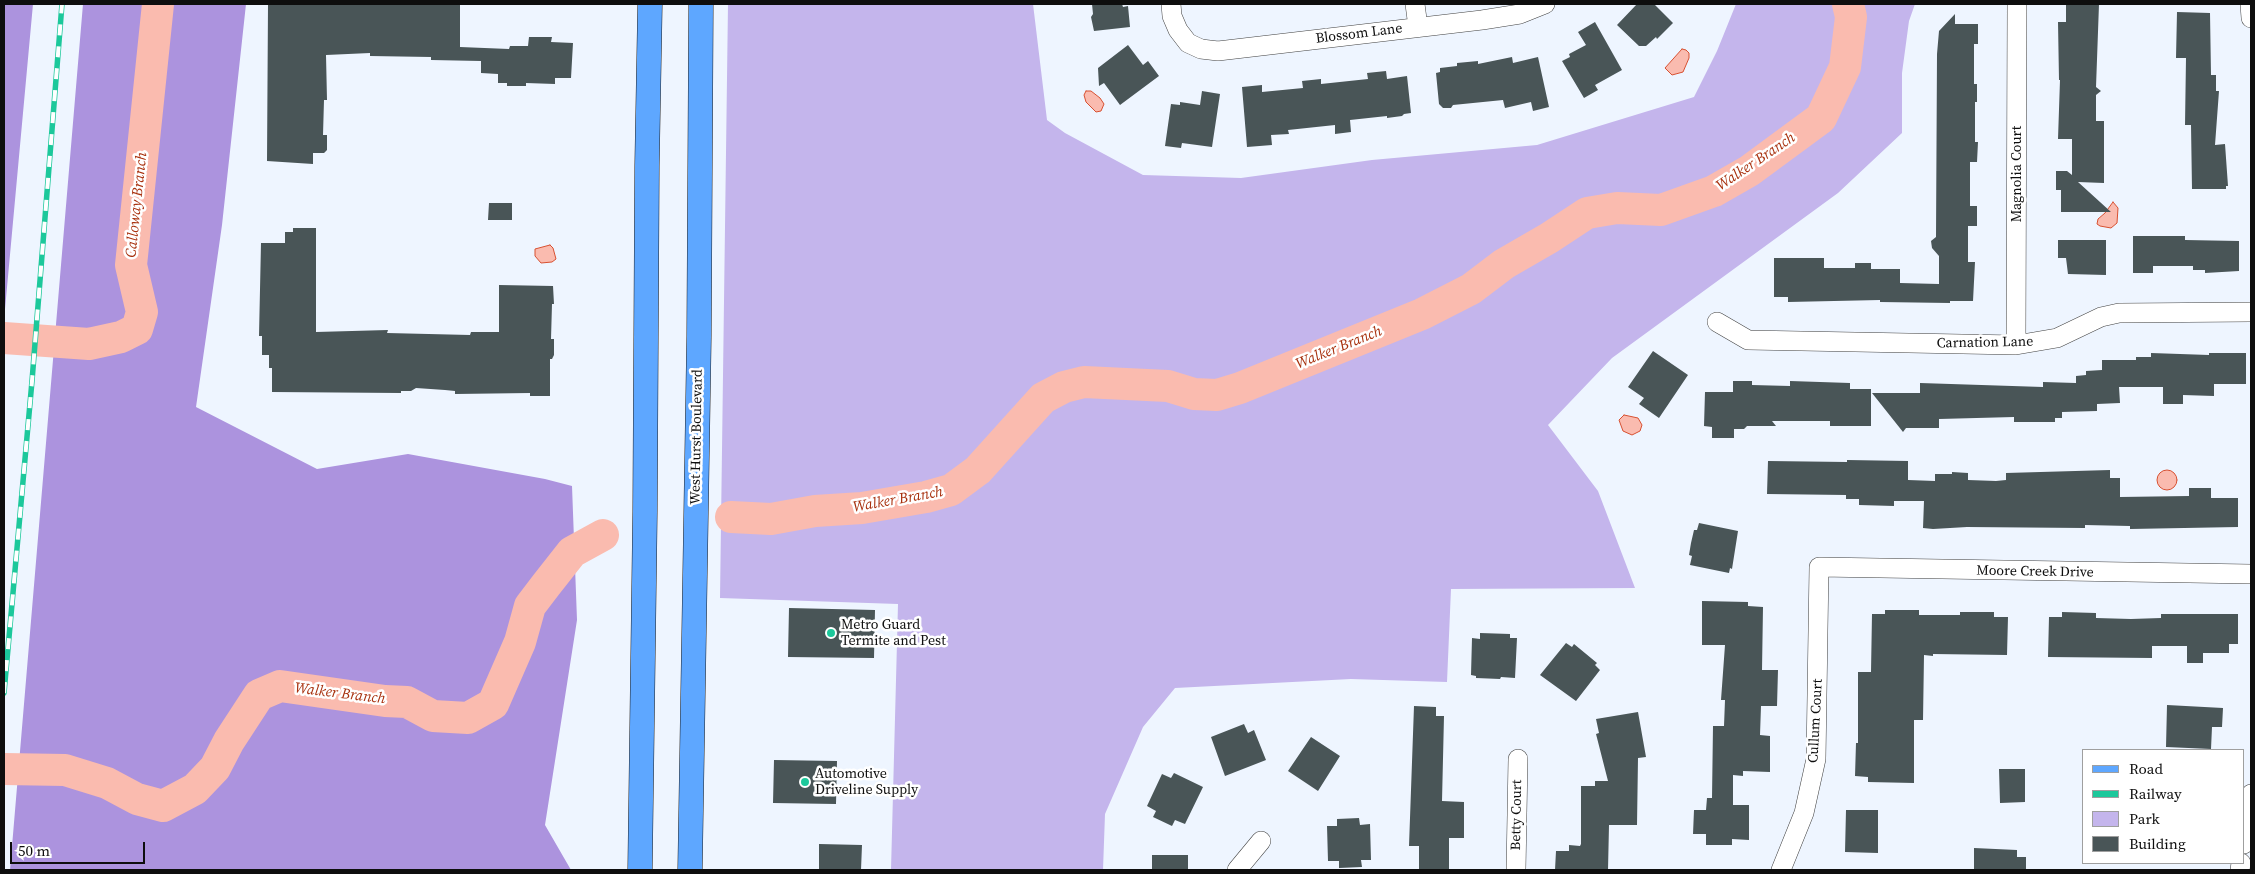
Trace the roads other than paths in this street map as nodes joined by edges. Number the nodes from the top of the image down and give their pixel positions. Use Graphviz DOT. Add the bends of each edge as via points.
graph roads {
  1 [pos="650,4"];
  2 [pos="701,4"];
  3 [pos="1171,4"];
  4 [pos="1415,4"];
  5 [pos="1545,4"];
  6 [pos="2017,4"];
  7 [pos="2250,4"];
  8 [pos="2251,18"];
  9 [pos="1418,27"];
  10 [pos="2251,312"];
  11 [pos="1717,322"];
  12 [pos="2016,345"];
  13 [pos="1819,567"];
  14 [pos="2251,574"];
  15 [pos="1518,759"];
  16 [pos="2251,794"];
  17 [pos="2245,837"];
  18 [pos="1261,841"];
  19 [pos="640,870"];
  20 [pos="690,870"];
  21 [pos="1238,870"];
  22 [pos="1516,870"];
  23 [pos="1781,870"];
  1 -- 19 [label="main road"];
  2 -- 20 [label="main road, West Hurst Boulevard"];
  3 -- 9 [label="street, Blossom Lane" via="1178,30 1188,43 1218,51"];
  4 -- 9 [label="street"];
  5 -- 9 [label="street, Blossom Lane" via="1520,14"];
  6 -- 12 [label="street, Magnolia Court"];
  7 -- 8 [label="street"];
  10 -- 12 [label="street, Carnation Lane" via="2119,313 2102,317 2057,338"];
  11 -- 12 [label="street, Carnation Lane" via="1748,340"];
  13 -- 14 [label="street, Moore Creek Drive"];
  13 -- 23 [label="street, Cullum Court" via="1816,759 1804,813"];
  15 -- 22 [label="street, Betty Court"];
  16 -- 17 [label="street"];
  18 -- 21 [label="street"];
}
